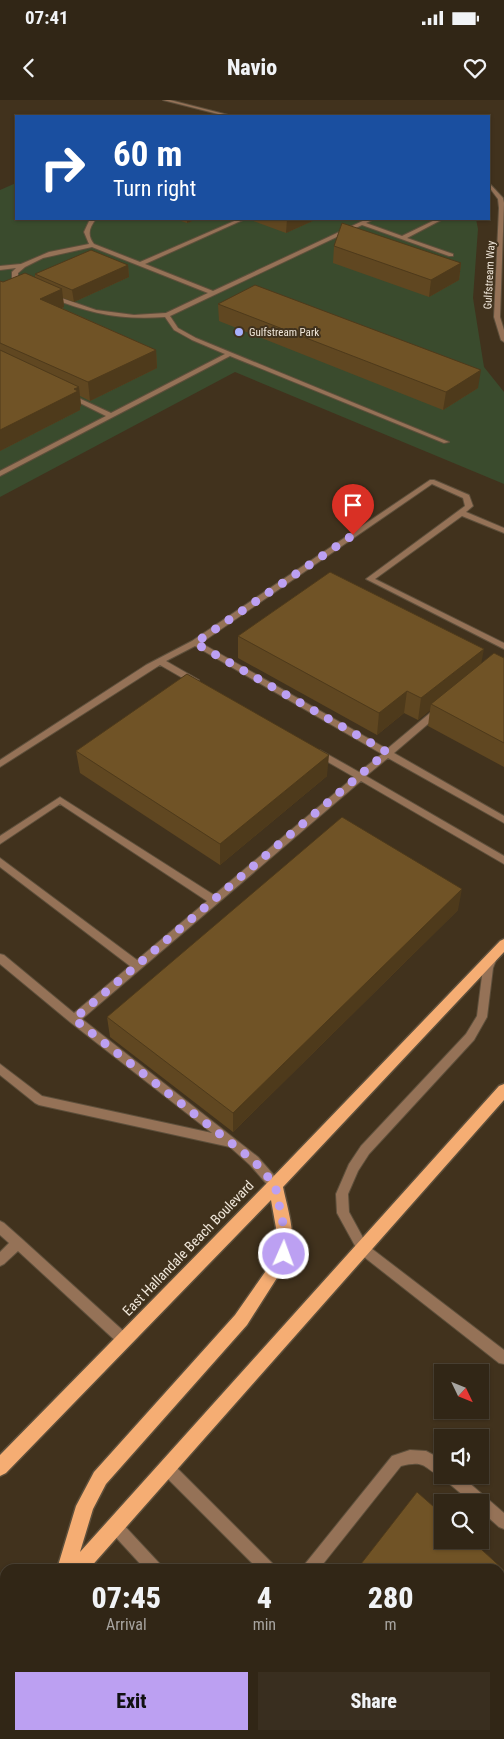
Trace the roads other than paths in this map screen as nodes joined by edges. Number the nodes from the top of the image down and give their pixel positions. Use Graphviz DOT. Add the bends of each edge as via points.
graph roads {
  1 [pos="165,100"];
  2 [pos="226,115"];
  3 [pos="490,185"];
  4 [pos="503,204"];
  5 [pos="92,220"];
  6 [pos="241,220"];
  7 [pos="368,220"];
  8 [pos="439,220"];
  9 [pos="361,223"];
  10 [pos="402,238"];
  11 [pos="92,245"];
  12 [pos="451,254"];
  13 [pos="140,264"];
  14 [pos="21,266"];
  15 [pos="0,268"];
  16 [pos="31,288"];
  17 [pos="212,293"];
  18 [pos="48,295"];
  19 [pos="167,315"];
  20 [pos="504,340"];
  21 [pos="231,354"];
  22 [pos="60,391"];
  23 [pos="112,416"];
  24 [pos="446,442"];
  25 [pos="0,474"];
  26 [pos="461,513"];
  27 [pos="504,531"];
  28 [pos="195,643"];
  29 [pos="504,646"];
  30 [pos="160,661"];
  31 [pos="202,685"];
  32 [pos="446,704"];
  33 [pos="310,748"];
  34 [pos="387,752"];
  35 [pos="0,764"];
  36 [pos="360,776"];
  37 [pos="504,820"];
  38 [pos="0,841"];
  39 [pos="504,860"];
  40 [pos="0,862"];
  41 [pos="214,900"];
  42 [pos="499,949"];
  43 [pos="0,958"];
  44 [pos="136,965"];
  45 [pos="74,1019"];
  46 [pos="0,1069"];
  47 [pos="504,1090"];
  48 [pos="233,1143"];
  49 [pos="275,1185"];
  50 [pos="0,1227"];
  51 [pos="18,1243"];
  52 [pos="363,1249"];
  53 [pos="0,1260"];
  54 [pos="124,1340"];
  55 [pos="504,1358"];
  56 [pos="434,1461"];
  57 [pos="0,1467"];
  58 [pos="167,1468"];
  59 [pos="460,1484"];
  60 [pos="504,1522"];
  61 [pos="115,1526"];
  62 [pos="68,1564"];
  63 [pos="81,1564"];
  64 [pos="150,1564"];
  65 [pos="263,1564"];
  66 [pos="314,1564"];
  1 -- 2 [label="street"];
  3 -- 4 [label="street, Gulfstream Way"];
  4 -- 20 [label="street, Gulfstream Way" via="497,317"];
  5 -- 11 [label="street" via="86,232 86,239"];
  6 -- 13 [label="street"];
  7 -- 9 [label="street"];
  8 -- 10 [label="street"];
  9 -- 10 [label="street"];
  9 -- 17 [label="street"];
  10 -- 12 [label="street"];
  11 -- 13 [label="street"];
  11 -- 14 [label="street" via="32,260"];
  13 -- 17 [label="street"];
  14 -- 15 [label="street"];
  14 -- 16 [label="street" via="15,272 15,278"];
  17 -- 19 [label="street"];
  18 -- 19 [label="street" via="108,316"];
  19 -- 21 [label="street" via="176,329"];
  21 -- 23 [label="street"];
  21 -- 24 [label="street"];
  22 -- 23 [label="street"];
  23 -- 25 [label="street"];
  26 -- 27 [label="street"];
  26 -- 28 [label="street" via="469,506 466,497 432,481"];
  26 -- 29 [label="street" via="370,579"];
  28 -- 30 [label="street"];
  28 -- 34 [label="street"];
  30 -- 31 [label="street"];
  30 -- 35 [label="street"];
  32 -- 34 [label="street"];
  33 -- 36 [label="street"];
  34 -- 36 [label="street"];
  34 -- 37 [label="street"];
  36 -- 39 [label="street"];
  36 -- 41 [label="street"];
  38 -- 41 [label="street" via="60,800"];
  40 -- 44 [label="street"];
  41 -- 44 [label="street"];
  42 -- 49 [label="main road, East Hallandale Beach Boulevard"];
  42 -- 52 [label="street" via="488,968 482,1016 470,1037 365,1150 349,1176 342,1194 343,1213"];
  43 -- 45 [label="street"];
  44 -- 45 [label="street"];
  45 -- 48 [label="street"];
  46 -- 48 [label="street" via="39,1100"];
  47 -- 52 [label="main road"];
  48 -- 49 [label="street"];
  49 -- 54 [label="main road, East Hallandale Beach Boulevard"];
  49 -- 62 [label="main road" via="284,1228 284,1254 240,1320 100,1478 85,1506"];
  50 -- 51 [label="street"];
  51 -- 53 [label="street"];
  51 -- 54 [label="street"];
  52 -- 55 [label="street"];
  52 -- 58 [label="main road"];
  54 -- 57 [label="main road, East Hallandale Beach Boulevard"];
  56 -- 66 [label="street" via="415,1455 397,1461"];
  58 -- 61 [label="main road"];
  58 -- 65 [label="street"];
  59 -- 60 [label="street"];
  61 -- 63 [label="main road"];
  61 -- 64 [label="street"];
}
